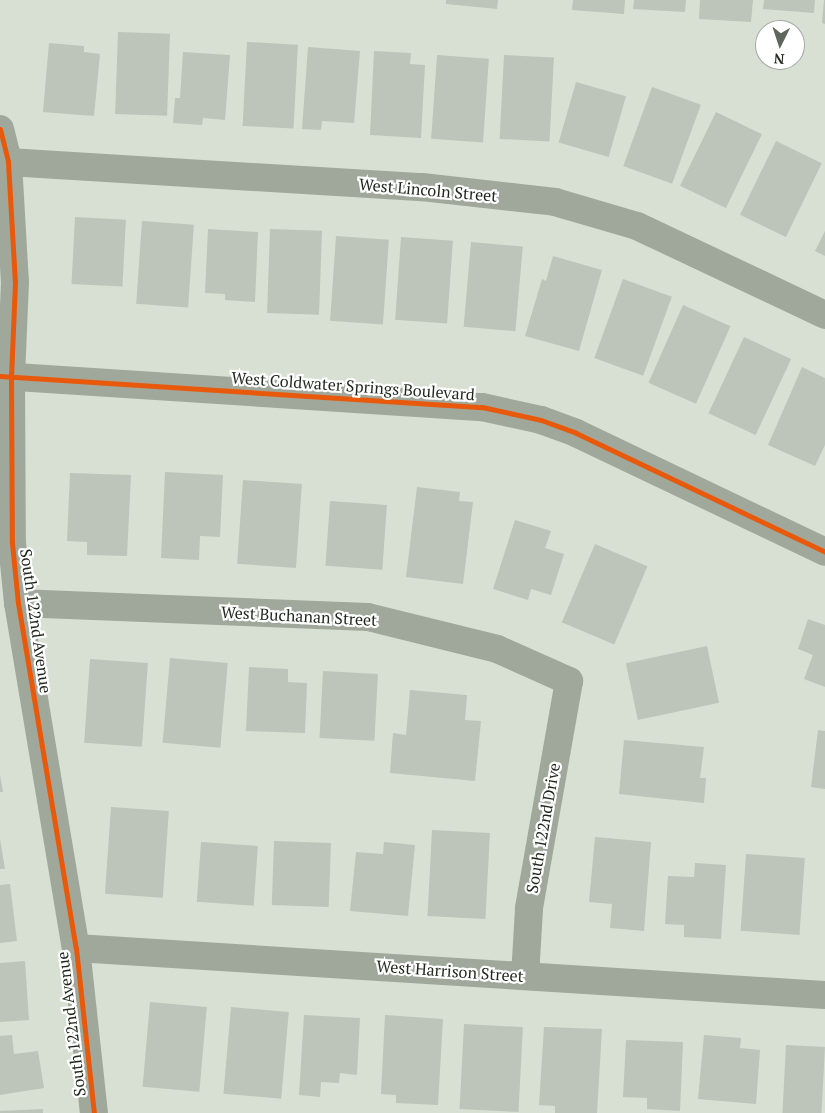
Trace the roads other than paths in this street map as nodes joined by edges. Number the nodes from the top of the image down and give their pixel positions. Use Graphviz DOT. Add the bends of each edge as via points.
graph roads {
  1 [pos="0,129"];
  2 [pos="8,162"];
  3 [pos="825,314"];
  4 [pos="5,377"];
  5 [pos="825,552"];
  6 [pos="18,603"];
  7 [pos="569,681"];
  8 [pos="76,948"];
  9 [pos="525,976"];
  10 [pos="825,995"];
  11 [pos="94,1113"];
  1 -- 2 [label="street, South 122nd Avenue"];
  2 -- 3 [label="street, West Lincoln Street" via="422,187 555,202 637,226"];
  2 -- 4 [label="street, South 122nd Avenue" via="15,282"];
  4 -- 5 [label="street, West Coldwater Springs Boulevard" via="482,407 541,420 576,433"];
  4 -- 6 [label="street, South 122nd Avenue" via="12,543"];
  6 -- 7 [label="street, West Buchanan Street" via="368,617 497,649"];
  6 -- 8 [label="street, South 122nd Avenue"];
  7 -- 9 [label="street, South 122nd Drive" via="529,909"];
  8 -- 9 [label="street, West Harrison Street"];
  8 -- 11 [label="street, South 122nd Avenue"];
  9 -- 10 [label="street, West Harrison Street"];
}
